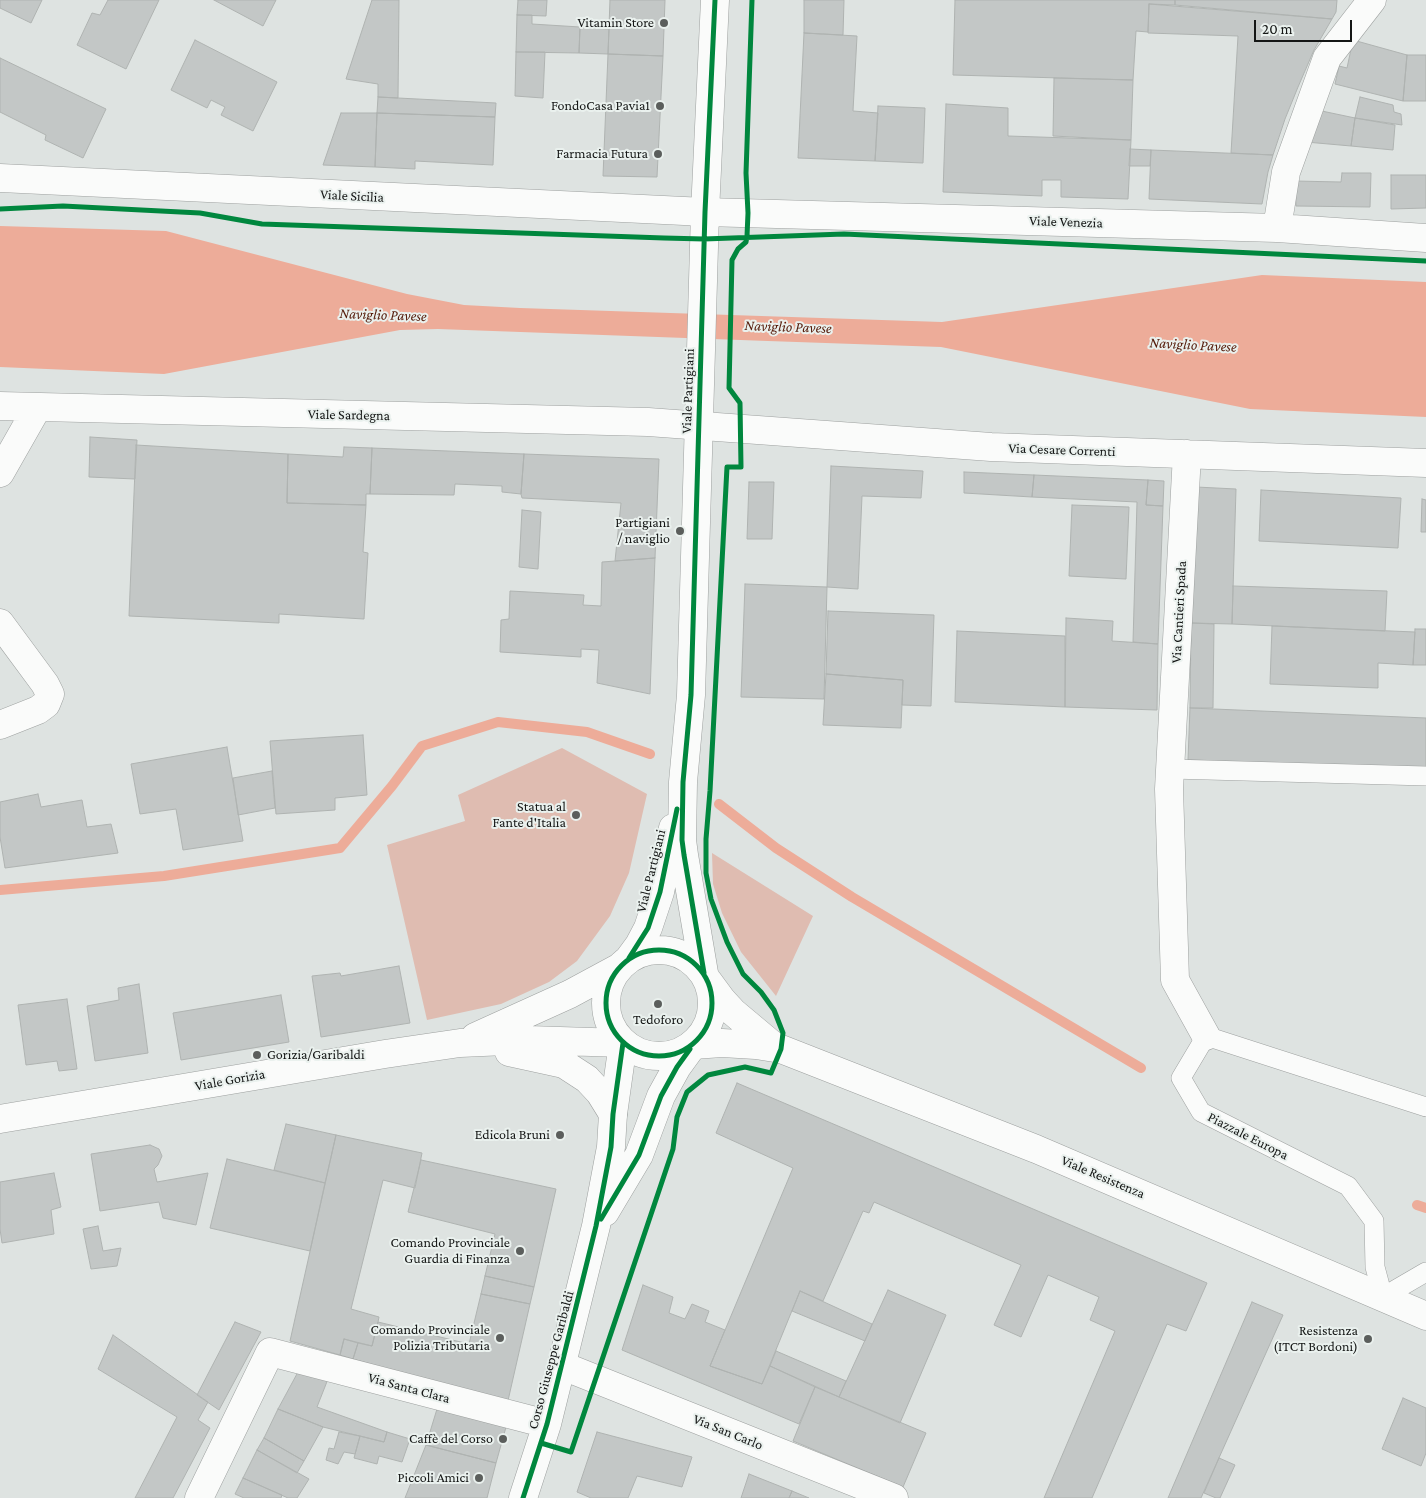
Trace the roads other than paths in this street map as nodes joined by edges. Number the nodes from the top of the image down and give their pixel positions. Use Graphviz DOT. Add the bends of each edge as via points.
graph roads {
  1 [pos="715,0"];
  2 [pos="1372,0"];
  3 [pos="0,178"];
  4 [pos="705,212"];
  5 [pos="1277,228"];
  6 [pos="1426,238"];
  7 [pos="0,406"];
  8 [pos="37,408"];
  9 [pos="698,426"];
  10 [pos="1187,454"];
  11 [pos="1426,463"];
  12 [pos="0,473"];
  13 [pos="0,623"];
  14 [pos="0,725"];
  15 [pos="1170,770"];
  16 [pos="1426,776"];
  17 [pos="683,782"];
  18 [pos="624,963"];
  19 [pos="706,977"];
  20 [pos="1206,1036"];
  21 [pos="623,1043"];
  22 [pos="460,1044"];
  23 [pos="693,1045"];
  24 [pos="776,1048"];
  25 [pos="1426,1107"];
  26 [pos="613,1114"];
  27 [pos="0,1119"];
  28 [pos="596,1226"];
  29 [pos="1426,1272"];
  30 [pos="1383,1297"];
  31 [pos="1426,1316"];
  32 [pos="563,1366"];
  33 [pos="548,1424"];
  34 [pos="199,1498"];
  35 [pos="523,1498"];
  36 [pos="894,1498"];
  1 -- 4 [label="street, Viale Partigiani"];
  2 -- 5 [label="street" via="1327,58 1286,172"];
  3 -- 4 [label="street, Viale Sicilia"];
  4 -- 5 [label="street, Viale Venezia"];
  4 -- 9 [label="street, Viale Partigiani"];
  5 -- 6 [label="street, Viale Venezia"];
  7 -- 8 [label="street, Viale Sardegna"];
  8 -- 9 [label="street, Viale Sardegna" via="648,422"];
  8 -- 12 [label="street"];
  9 -- 10 [label="street, Via Cesare Correnti" via="992,447"];
  9 -- 17 [label="street, Viale Partigiani" via="691,695"];
  10 -- 11 [label="street, Via Cesare Correnti"];
  10 -- 15 [label="street, Via Cantieri Spada"];
  13 -- 14 [label="street" via="50,694 46,704 38,710"];
  15 -- 16 [label="lane"];
  15 -- 20 [label="street, Via Cantieri Spada" via="1175,980"];
  17 -- 18 [label="street, Viale Partigiani" via="660,892 648,928"];
  17 -- 19 [label="street, Viale Partigiani" via="682,840"];
  18 -- 19 [label="street" via="638,953 668,950 686,956"];
  18 -- 21 [label="street" via="610,981 606,999 614,1032"];
  18 -- 22 [label="street, Viale Gorizia" via="570,994"];
  19 -- 23 [label="street" via="713,998 712,1016 705,1032"];
  19 -- 24 [label="street, Viale Resistenza" via="733,1012"];
  20 -- 25 [label="lane"];
  20 -- 30 [label="lane, Piazzale Europa" via="1181,1078 1201,1112 1348,1186 1374,1221 1375,1266"];
  21 -- 22 [label="street, Viale Gorizia" via="528,1040"];
  21 -- 23 [label="street" via="637,1052 660,1057 678,1054"];
  21 -- 26 [label="street, Corso Giuseppe Garibaldi"];
  22 -- 26 [label="street, Viale Gorizia" via="564,1064 586,1079"];
  22 -- 27 [label="street, Viale Gorizia"];
  23 -- 24 [label="street, Viale Resistenza" via="722,1043"];
  23 -- 28 [label="street, Corso Giuseppe Garibaldi" via="676,1067 661,1096 639,1155"];
  24 -- 30 [label="street, Viale Resistenza" via="1036,1148"];
  26 -- 28 [label="street, Corso Giuseppe Garibaldi" via="611,1147"];
  28 -- 32 [label="street, Corso Giuseppe Garibaldi"];
  29 -- 30 [label="lane"];
  30 -- 31 [label="street, Viale Resistenza"];
  32 -- 33 [label="street, Corso Giuseppe Garibaldi"];
  32 -- 36 [label="street, Via San Carlo"];
  33 -- 34 [label="street, Via Santa Clara" via="270,1352"];
  33 -- 35 [label="street, Corso Giuseppe Garibaldi"];
}
